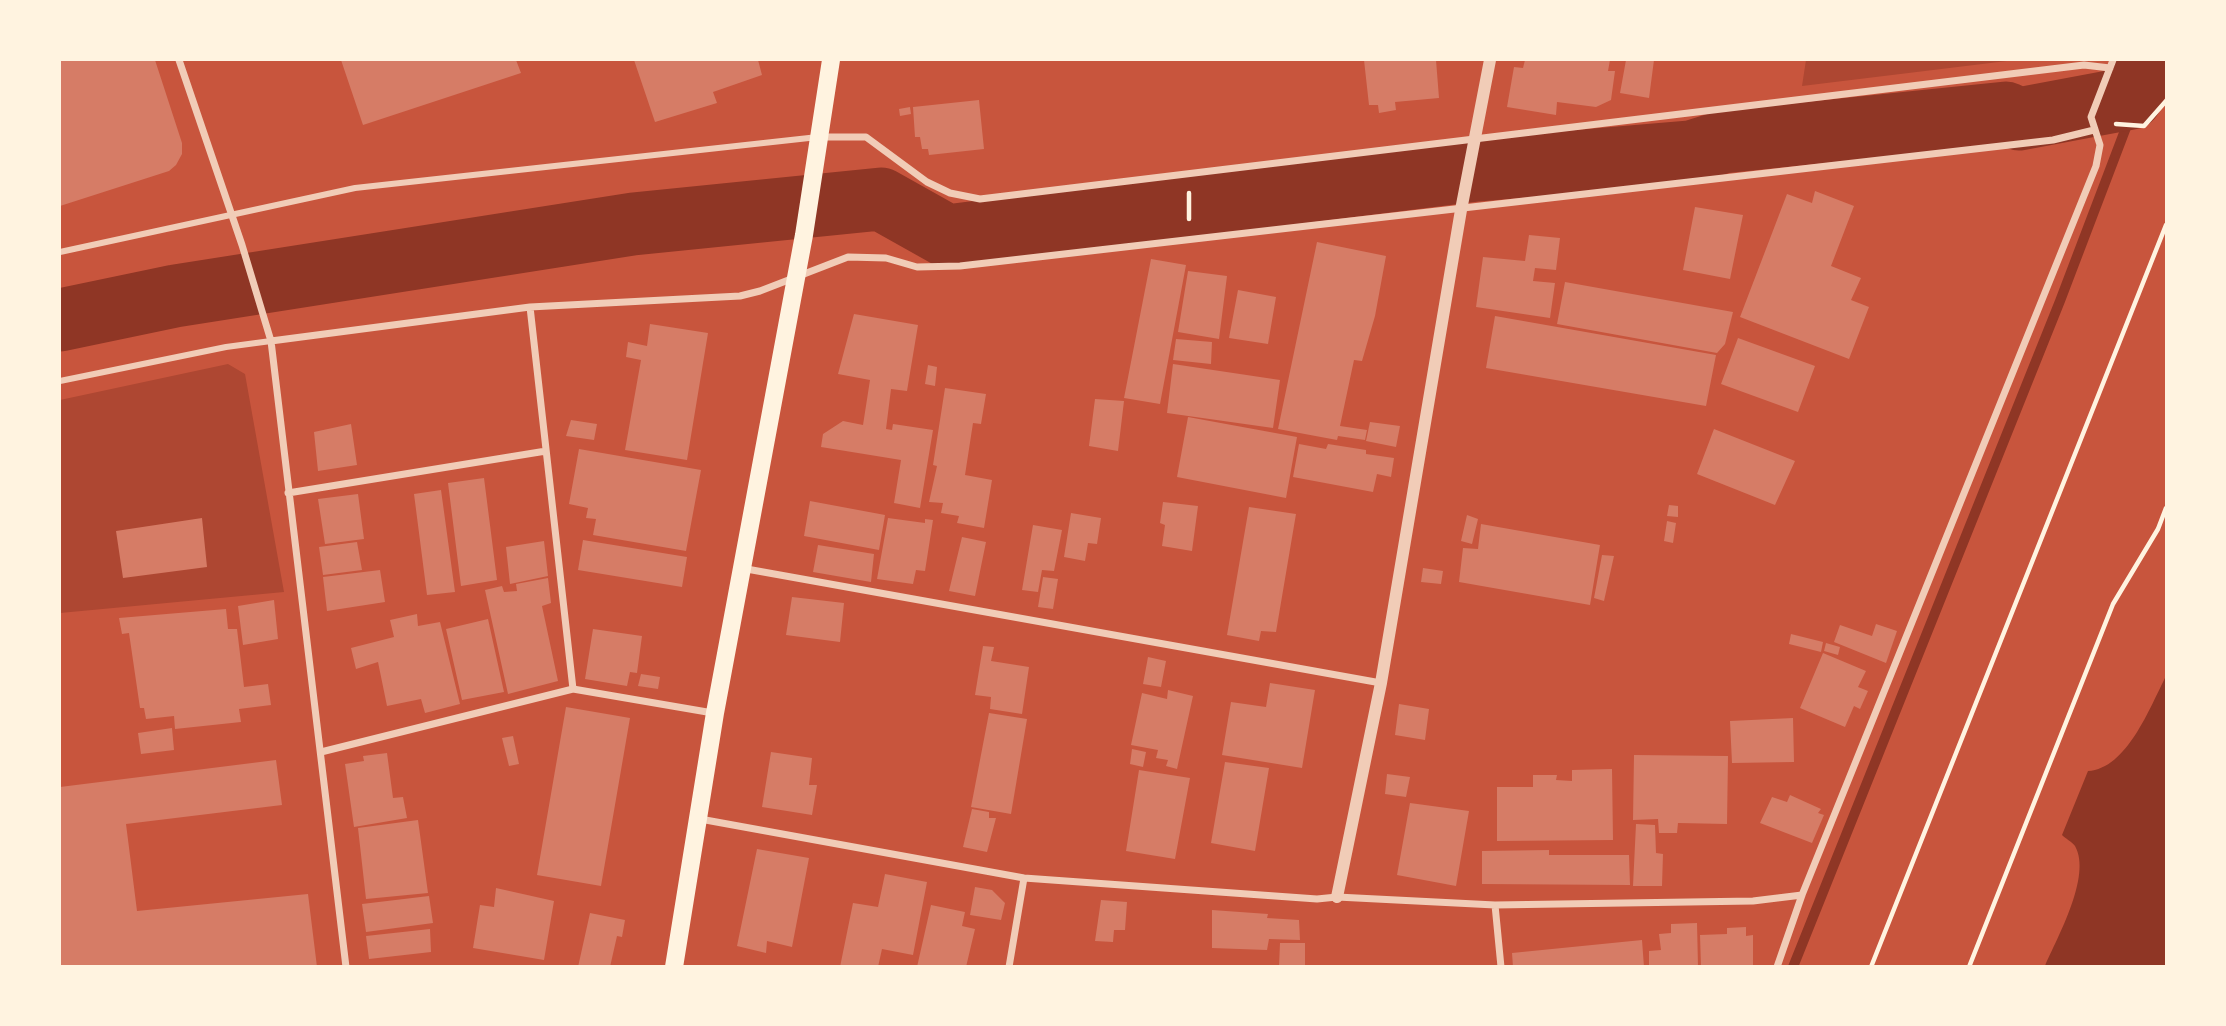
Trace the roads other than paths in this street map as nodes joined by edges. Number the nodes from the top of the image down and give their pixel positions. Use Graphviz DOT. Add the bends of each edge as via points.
graph roads {
  1 [pos="179,60"];
  2 [pos="831,60"];
  3 [pos="1490,60"];
  4 [pos="2113,60"];
  5 [pos="2110,68"];
  6 [pos="2094,130"];
  7 [pos="818,137"];
  8 [pos="1476,139"];
  9 [pos="1461,210"];
  10 [pos="231,214"];
  11 [pos="60,252"];
  12 [pos="796,277"];
  13 [pos="530,307"];
  14 [pos="271,341"];
  15 [pos="60,381"];
  16 [pos="546,451"];
  17 [pos="288,493"];
  18 [pos="741,568"];
  19 [pos="1381,683"];
  20 [pos="573,690"];
  21 [pos="715,713"];
  22 [pos="321,752"];
  23 [pos="698,818"];
  24 [pos="1024,878"];
  25 [pos="1802,895"];
  26 [pos="1337,897"];
  27 [pos="1495,905"];
  28 [pos="346,967"];
  29 [pos="674,967"];
  30 [pos="1009,967"];
  31 [pos="1501,967"];
  32 [pos="1777,967"];
  1 -- 10 [label="street"];
  2 -- 7 [label="main road"];
  3 -- 8 [label="street"];
  4 -- 5 [label="street"];
  5 -- 6 [label="street" via="2091,117"];
  5 -- 8 [label="street" via="2084,65"];
  6 -- 9 [label="street" via="2040,141"];
  6 -- 25 [label="street" via="2100,145 2096,166"];
  7 -- 8 [label="street" via="866,136 927,182 950,194 980,199"];
  7 -- 10 [label="street" via="355,188"];
  7 -- 12 [label="main road"];
  8 -- 9 [label="street"];
  9 -- 12 [label="street" via="937,268 886,258 848,257"];
  9 -- 19 [label="street"];
  10 -- 11 [label="street"];
  10 -- 14 [label="street"];
  12 -- 13 [label="street" via="740,296"];
  12 -- 18 [label="main road"];
  13 -- 14 [label="street"];
  13 -- 16 [label="street"];
  14 -- 15 [label="street"];
  14 -- 17 [label="street"];
  16 -- 17 [label="street"];
  16 -- 20 [label="street"];
  17 -- 22 [label="street"];
  18 -- 19 [label="street"];
  18 -- 21 [label="main road"];
  19 -- 26 [label="street"];
  20 -- 21 [label="street"];
  20 -- 22 [label="street"];
  21 -- 23 [label="main road"];
  22 -- 28 [label="street"];
  23 -- 24 [label="street"];
  23 -- 29 [label="main road"];
  24 -- 26 [label="street" via="1317,900"];
  24 -- 30 [label="street"];
  25 -- 27 [label="street" via="1753,901"];
  25 -- 32 [label="street"];
  26 -- 27 [label="street"];
  27 -- 31 [label="street"];
}
